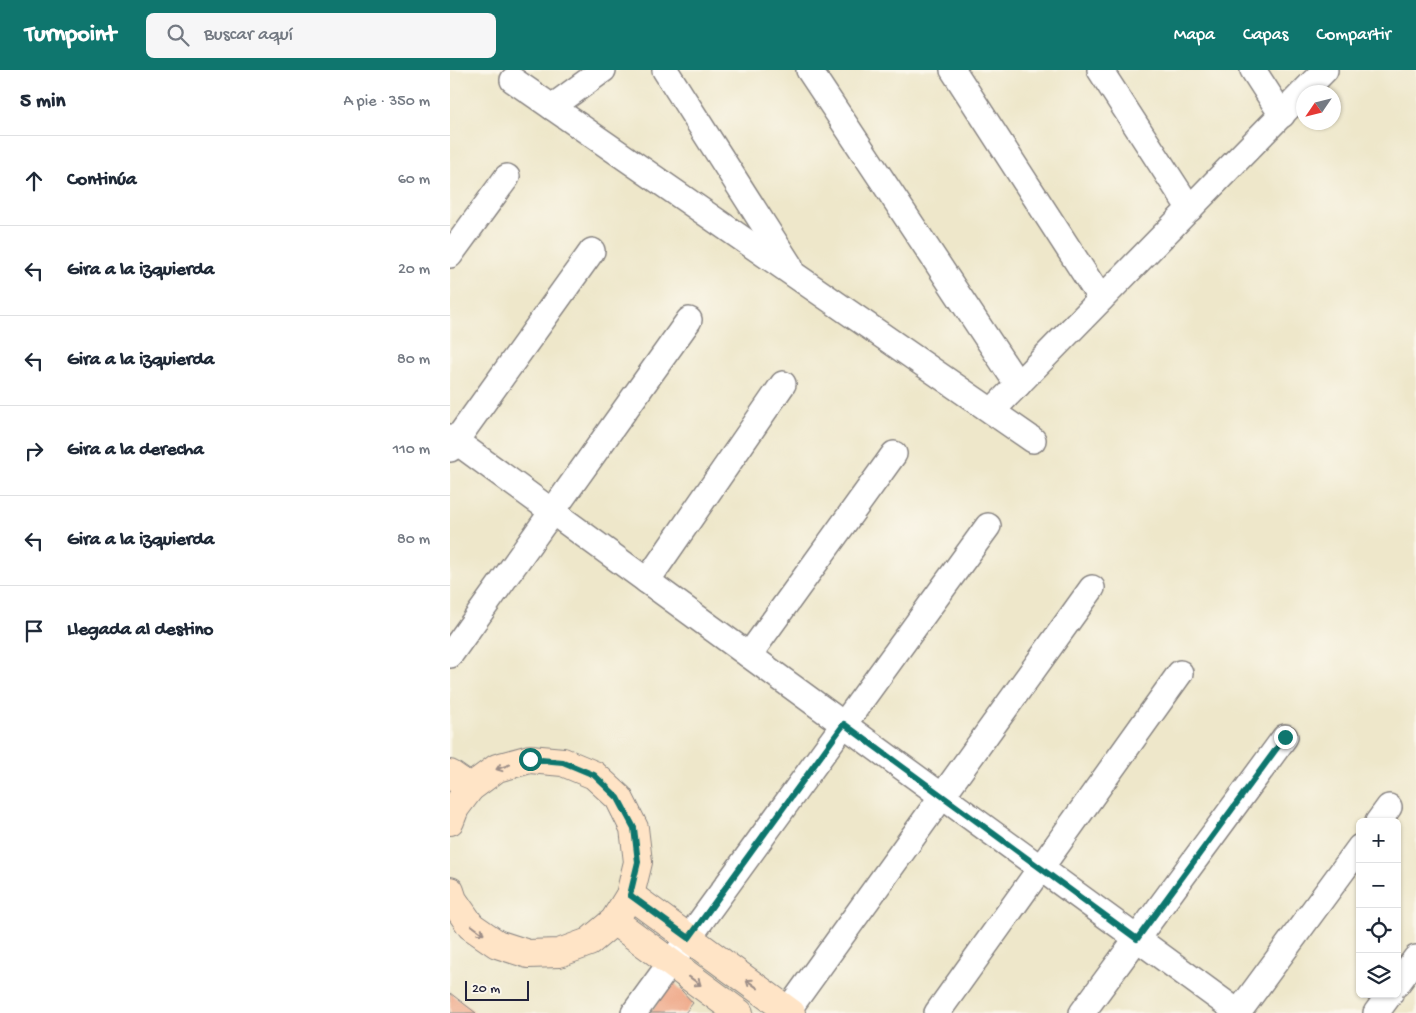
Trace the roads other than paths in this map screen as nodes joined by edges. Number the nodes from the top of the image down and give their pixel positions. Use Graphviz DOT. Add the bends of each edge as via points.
graph roads {
  1 [pos="603,70"];
  2 [pos="665,70"];
  3 [pos="809,70"];
  4 [pos="953,70"];
  5 [pos="1100,70"];
  6 [pos="1253,70"];
  7 [pos="1325,70"];
  8 [pos="513,80"];
  9 [pos="552,107"];
  10 [pos="1282,114"];
  11 [pos="507,177"];
  12 [pos="1190,209"];
  13 [pos="592,251"];
  14 [pos="450,255"];
  15 [pos="795,275"];
  16 [pos="1101,300"];
  17 [pos="689,320"];
  18 [pos="783,384"];
  19 [pos="1018,385"];
  20 [pos="992,411"];
  21 [pos="1033,440"];
  22 [pos="452,442"];
  23 [pos="894,454"];
  24 [pos="553,512"];
  25 [pos="988,526"];
  26 [pos="648,581"];
  27 [pos="1092,588"];
  28 [pos="450,655"];
  29 [pos="749,655"];
  30 [pos="1180,673"];
  31 [pos="844,724"];
  32 [pos="1285,737"];
  33 [pos="942,796"];
  34 [pos="455,799"];
  35 [pos="1356,852"];
  36 [pos="1040,868"];
  37 [pos="450,891"];
  38 [pos="630,895"];
  39 [pos="614,921"];
  40 [pos="689,938"];
  41 [pos="1137,939"];
  42 [pos="1416,958"];
  43 [pos="671,963"];
  44 [pos="1401,979"];
  45 [pos="1387,998"];
  46 [pos="788,1012"];
  47 [pos="634,1013"];
  48 [pos="739,1013"];
  49 [pos="936,1013"];
  50 [pos="1082,1013"];
  51 [pos="1238,1013"];
  52 [pos="1376,1013"];
  1 -- 9 [label="street"];
  2 -- 15 [label="street"];
  3 -- 19 [label="street"];
  4 -- 16 [label="street"];
  5 -- 12 [label="street"];
  6 -- 10 [label="street"];
  7 -- 10 [label="street"];
  8 -- 9 [label="street"];
  9 -- 15 [label="street"];
  10 -- 12 [label="street"];
  11 -- 14 [label="street"];
  12 -- 16 [label="street"];
  13 -- 22 [label="street"];
  15 -- 20 [label="street"];
  16 -- 19 [label="street"];
  17 -- 24 [label="street"];
  18 -- 26 [label="street"];
  19 -- 20 [label="street"];
  20 -- 21 [label="street"];
  22 -- 24 [label="street"];
  23 -- 29 [label="street"];
  24 -- 26 [label="street"];
  24 -- 28 [label="street"];
  25 -- 31 [label="street"];
  26 -- 29 [label="street"];
  27 -- 33 [label="street"];
  29 -- 31 [label="street"];
  30 -- 36 [label="street"];
  31 -- 33 [label="street"];
  31 -- 40 [label="street"];
  32 -- 41 [label="street"];
  33 -- 36 [label="street"];
  33 -- 46 [label="street"];
  38 -- 34 [label="street, one-way" via="638,862 634,828 618,798 594,775 563,762 530,759 497,768"];
  35 -- 51 [label="street"];
  36 -- 41 [label="street"];
  36 -- 49 [label="street"];
  37 -- 39 [label="street, one-way" via="471,926 497,944 528,954 559,953 589,942"];
  38 -- 39 [label="street"];
  38 -- 40 [label="street"];
  39 -- 43 [label="street"];
  40 -- 43 [label="street"];
  46 -- 40 [label="street, one-way"];
  41 -- 50 [label="street"];
  41 -- 51 [label="street"];
  42 -- 44 [label="street"];
  43 -- 47 [label="street"];
  43 -- 48 [label="street, one-way"];
  45 -- 52 [label="street"];
}
